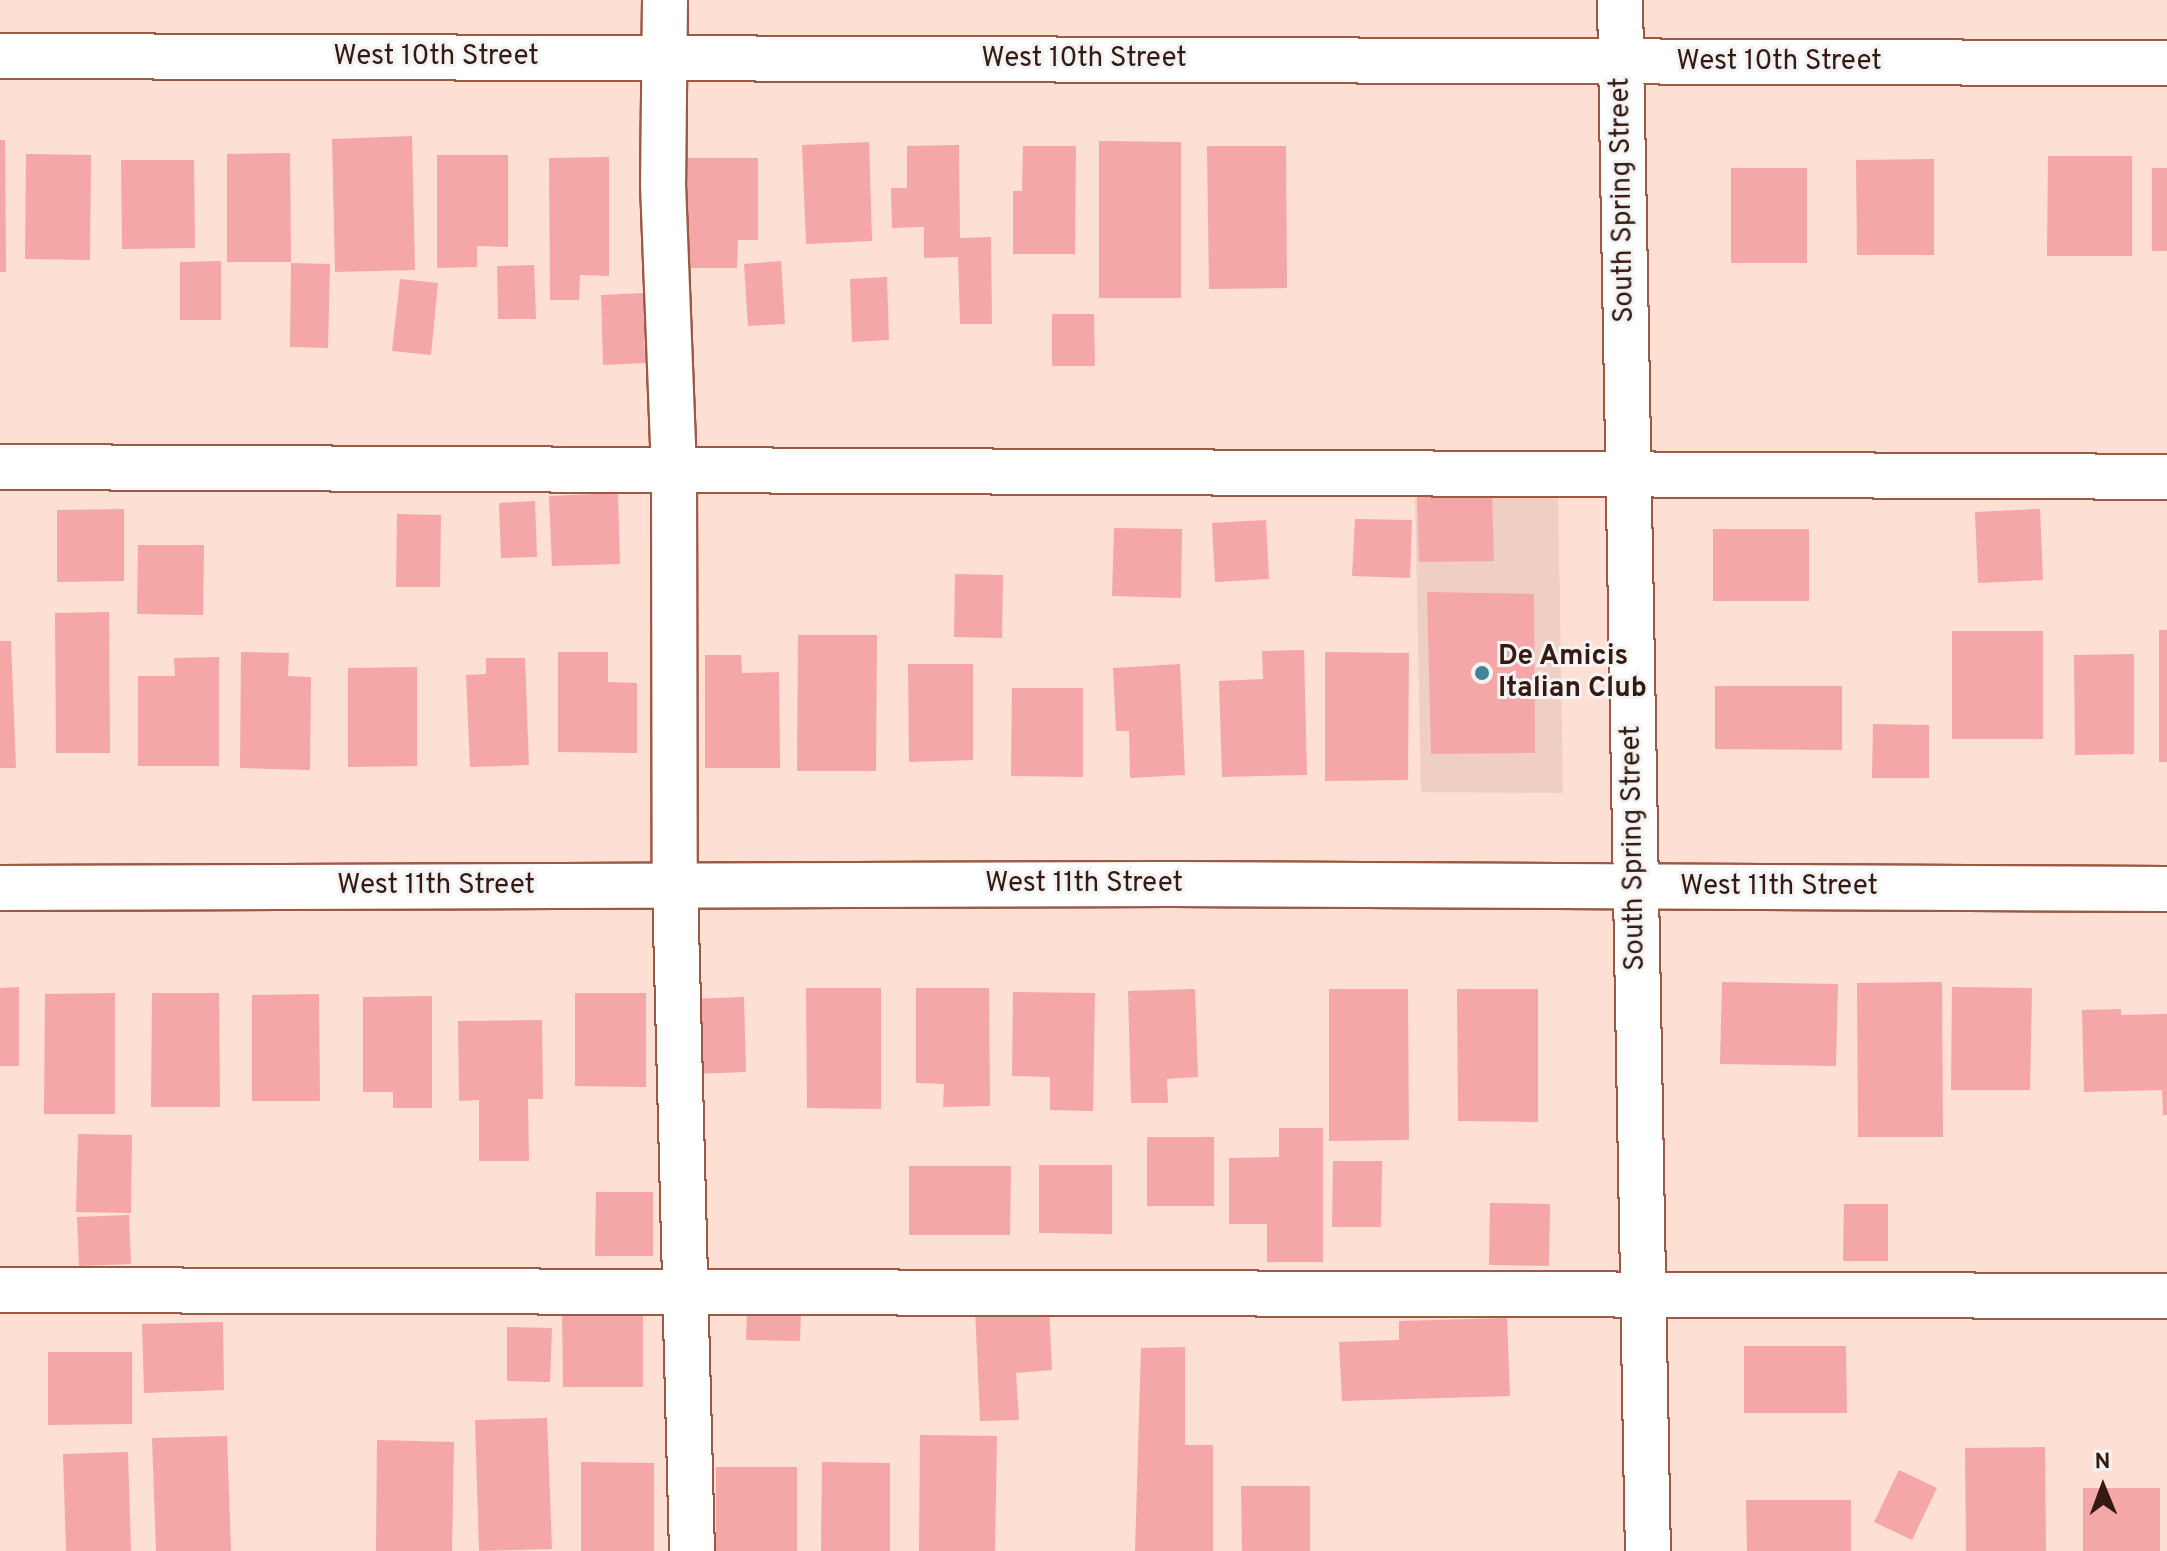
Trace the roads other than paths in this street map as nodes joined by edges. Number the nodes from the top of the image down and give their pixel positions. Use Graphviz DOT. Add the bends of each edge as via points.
graph roads {
  1 [pos="665,0"];
  2 [pos="1620,0"];
  3 [pos="0,56"];
  4 [pos="667,57"];
  5 [pos="1621,62"];
  6 [pos="2167,63"];
  7 [pos="0,467"];
  8 [pos="674,470"];
  9 [pos="1628,475"];
  10 [pos="2167,477"];
  11 [pos="675,886"];
  12 [pos="1634,887"];
  13 [pos="0,888"];
  14 [pos="2167,889"];
  15 [pos="686,1288"];
  16 [pos="0,1290"];
  17 [pos="1643,1294"];
  18 [pos="2167,1296"];
  19 [pos="692,1551"];
  20 [pos="1648,1551"];
  1 -- 4 [label="street"];
  2 -- 5 [label="street, South Spring Street"];
  3 -- 4 [label="street, West 10th Street"];
  4 -- 5 [label="street, West 10th Street"];
  4 -- 8 [label="street" via="663,184"];
  5 -- 6 [label="street, West 10th Street"];
  5 -- 9 [label="street, South Spring Street"];
  7 -- 8 [label="street"];
  8 -- 9 [label="street"];
  8 -- 11 [label="street"];
  9 -- 10 [label="street"];
  9 -- 12 [label="street, South Spring Street"];
  11 -- 12 [label="street, West 11th Street"];
  11 -- 13 [label="street, West 11th Street"];
  11 -- 15 [label="street"];
  12 -- 14 [label="street, West 11th Street"];
  12 -- 17 [label="street, South Spring Street"];
  15 -- 16 [label="street"];
  15 -- 17 [label="street"];
  15 -- 19 [label="street"];
  17 -- 18 [label="street"];
  17 -- 20 [label="street, South Spring Street"];
}
